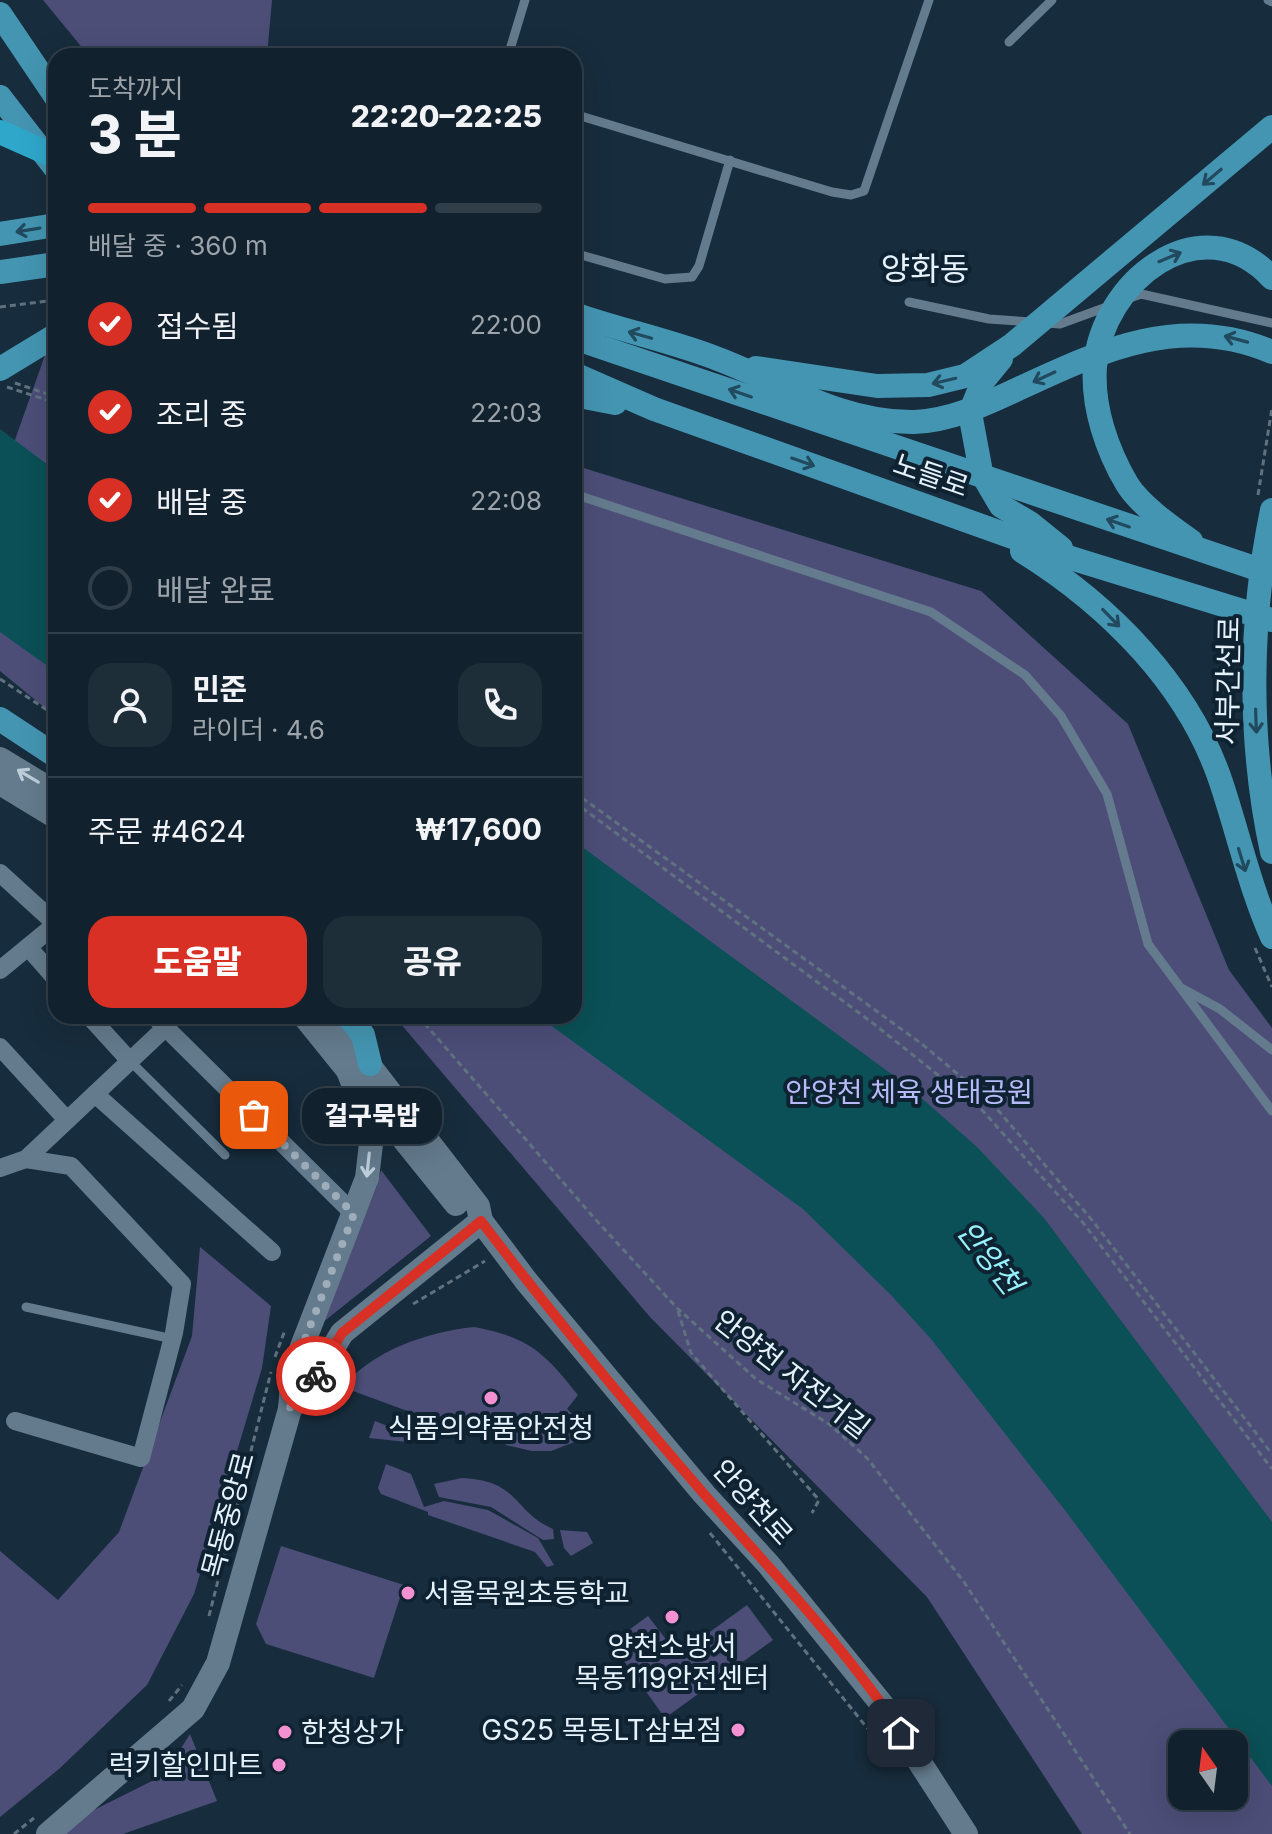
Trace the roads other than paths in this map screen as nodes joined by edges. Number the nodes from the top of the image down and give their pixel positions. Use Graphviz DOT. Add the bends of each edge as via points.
graph roads {
  1 [pos="525,0"];
  2 [pos="929,0"];
  3 [pos="1052,0"];
  4 [pos="2,16"];
  5 [pos="1009,42"];
  6 [pos="510,48"];
  7 [pos="48,61"];
  8 [pos="48,85"];
  9 [pos="0,97"];
  10 [pos="582,116"];
  11 [pos="1272,127"];
  12 [pos="0,132"];
  13 [pos="48,153"];
  14 [pos="48,159"];
  15 [pos="730,160"];
  16 [pos="48,226"];
  17 [pos="0,234"];
  18 [pos="582,255"];
  19 [pos="48,265"];
  20 [pos="27,267"];
  21 [pos="0,272"];
  22 [pos="1272,278"];
  23 [pos="0,282"];
  24 [pos="909,302"];
  25 [pos="582,316"];
  26 [pos="1272,323"];
  27 [pos="48,325"];
  28 [pos="48,340"];
  29 [pos="582,340"];
  30 [pos="1012,345"];
  31 [pos="0,352"];
  32 [pos="1272,352"];
  33 [pos="638,357"];
  34 [pos="0,369"];
  35 [pos="582,378"];
  36 [pos="582,396"];
  37 [pos="654,409"];
  38 [pos="582,497"];
  39 [pos="1270,521"];
  40 [pos="980,525"];
  41 [pos="1217,557"];
  42 [pos="1074,559"];
  43 [pos="1272,574"];
  44 [pos="1272,620"];
  45 [pos="0,719"];
  46 [pos="0,736"];
  47 [pos="48,751"];
  48 [pos="0,759"];
  49 [pos="48,764"];
  50 [pos="0,783"];
  51 [pos="48,788"];
  52 [pos="48,812"];
  53 [pos="1272,852"];
  54 [pos="0,873"];
  55 [pos="48,917"];
  56 [pos="48,931"];
  57 [pos="1263,942"];
  58 [pos="28,947"];
  59 [pos="0,970"];
  60 [pos="48,970"];
  61 [pos="1180,987"];
  62 [pos="96,1024"];
  63 [pos="158,1024"];
  64 [pos="162,1024"];
  65 [pos="311,1024"];
  66 [pos="338,1024"];
  67 [pos="354,1024"];
  68 [pos="0,1047"];
  69 [pos="1272,1050"];
  70 [pos="130,1061"];
  71 [pos="345,1063"];
  72 [pos="370,1064"];
  73 [pos="95,1094"];
  74 [pos="1272,1111"];
  75 [pos="67,1120"];
  76 [pos="225,1155"];
  77 [pos="26,1159"];
  78 [pos="0,1168"];
  79 [pos="354,1214"];
  80 [pos="481,1221"];
  81 [pos="272,1252"];
  82 [pos="26,1307"];
  83 [pos="173,1339"];
  84 [pos="290,1409"];
  85 [pos="15,1421"];
  86 [pos="43,1824"];
  87 [pos="966,1834"];
  1 -- 6 [label="lane"];
  2 -- 15 [label="lane" via="864,191 832,192"];
  3 -- 5 [label="lane"];
  4 -- 7 [label="main road"];
  4 -- 8 [label="main road"];
  9 -- 14 [label="main road"];
  10 -- 15 [label="lane"];
  11 -- 30 [label="main road, one-way"];
  12 -- 13 [label="highway"];
  15 -- 18 [label="lane" via="692,277 665,279"];
  16 -- 17 [label="main road, one-way"];
  19 -- 20 [label="main road"];
  20 -- 21 [label="main road"];
  20 -- 23 [label="main road"];
  41 -- 22 [label="main road, one-way" via="1128,487 1105,437 1094,390 1097,350 1110,317 1130,288 1173,253 1212,247 1248,258"];
  24 -- 26 [label="lane" via="989,319 1060,324 1141,294"];
  32 -- 25 [label="main road, one-way" via="1198,333 1144,340 1092,356 964,412 918,422 885,421 813,402 702,353"];
  27 -- 31 [label="main road"];
  28 -- 34 [label="main road"];
  29 -- 33 [label="main road, 노들로"];
  30 -- 33 [label="main road, one-way" via="965,376 915,385 877,386"];
  30 -- 42 [label="main road" via="983,381 970,413 981,472 1001,506"];
  41 -- 33 [label="main road, 노들로, one-way"];
  35 -- 37 [label="main road, 노들로"];
  36 -- 37 [label="main road"];
  37 -- 40 [label="main road, 노들로, one-way"];
  38 -- 61 [label="lane" via="931,612 1025,675 1061,716 1107,794 1148,944"];
  39 -- 53 [label="main road, 서부간선로, one-way" via="1257,643 1257,757"];
  40 -- 42 [label="main road, 노들로"];
  40 -- 57 [label="main road, one-way" via="1050,568 1101,608 1167,682 1222,784"];
  41 -- 43 [label="main road, 노들로"];
  42 -- 44 [label="main road, 노들로"];
  45 -- 47 [label="main road"];
  46 -- 49 [label="main road"];
  51 -- 48 [label="main road, one-way"];
  50 -- 52 [label="main road"];
  54 -- 55 [label="street"];
  56 -- 58 [label="street"];
  58 -- 59 [label="street"];
  58 -- 60 [label="street"];
  61 -- 69 [label="lane" via="1220,1009"];
  61 -- 74 [label="lane"];
  62 -- 70 [label="street"];
  63 -- 70 [label="street"];
  64 -- 79 [label="street"];
  65 -- 71 [label="main road, 안양천로"];
  66 -- 72 [label="main road, 안양천로"];
  67 -- 72 [label="main road" via="363,1035"];
  68 -- 75 [label="street"];
  70 -- 73 [label="street"];
  70 -- 76 [label="lane"];
  71 -- 79 [label="main road, one-way" via="371,1144 367,1178"];
  71 -- 80 [label="main road, 안양천로" via="464,1214"];
  72 -- 80 [label="main road, 안양천로" via="478,1206"];
  73 -- 75 [label="street"];
  73 -- 81 [label="street"];
  75 -- 77 [label="street"];
  77 -- 78 [label="street"];
  77 -- 83 [label="street" via="71,1166 182,1284"];
  79 -- 84 [label="main road" via="293,1370"];
  80 -- 84 [label="main road, 목동중앙로" via="342,1333"];
  80 -- 87 [label="main road, 안양천로" via="884,1707"];
  82 -- 83 [label="lane"];
  83 -- 85 [label="street" via="141,1458"];
  84 -- 86 [label="main road, 목동중앙로" via="218,1663 193,1709"];
}
